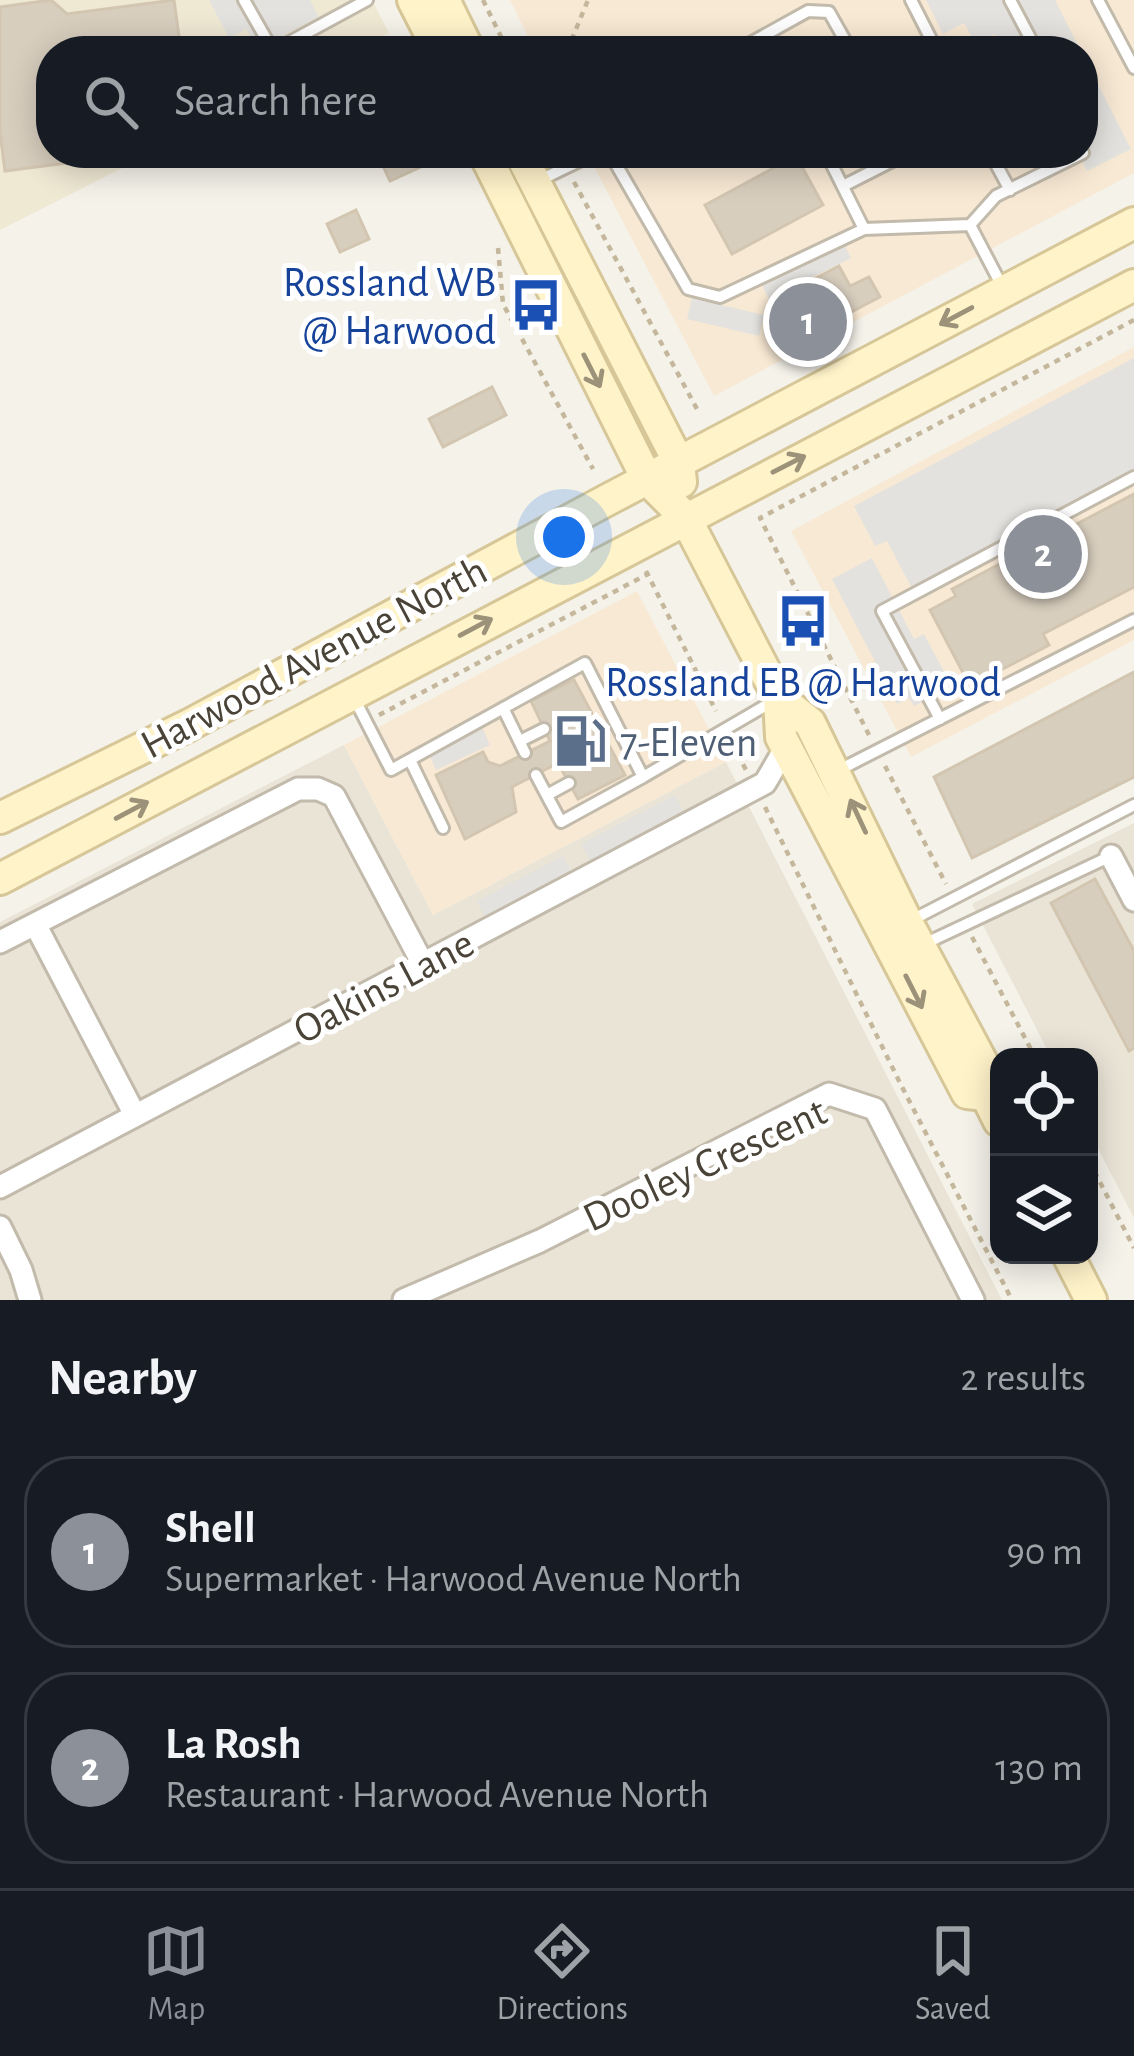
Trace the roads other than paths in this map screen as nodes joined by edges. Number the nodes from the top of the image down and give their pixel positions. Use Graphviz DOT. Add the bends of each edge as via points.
graph roads {
  1 [pos="244,0"];
  2 [pos="367,0"];
  3 [pos="413,0"];
  4 [pos="444,0"];
  5 [pos="911,0"];
  6 [pos="1010,0"];
  7 [pos="1098,0"];
  8 [pos="264,36"];
  9 [pos="301,36"];
  10 [pos="431,36"];
  11 [pos="462,36"];
  12 [pos="763,36"];
  13 [pos="843,36"];
  14 [pos="930,36"];
  15 [pos="1029,36"];
  16 [pos="1134,68"];
  17 [pos="492,168"];
  18 [pos="528,168"];
  19 [pos="562,168"];
  20 [pos="617,168"];
  21 [pos="834,168"];
  22 [pos="878,168"];
  23 [pos="999,168"];
  24 [pos="1053,168"];
  25 [pos="535,183"];
  26 [pos="843,186"];
  27 [pos="1010,190"];
  28 [pos="1134,223"];
  29 [pos="970,225"];
  30 [pos="864,229"];
  31 [pos="1134,285"];
  32 [pos="1004,290"];
  33 [pos="679,463"];
  34 [pos="1134,478"];
  35 [pos="647,479"];
  36 [pos="685,518"];
  37 [pos="1134,620"];
  38 [pos="352,693"];
  39 [pos="603,698"];
  40 [pos="779,698"];
  41 [pos="588,706"];
  42 [pos="503,708"];
  43 [pos="940,719"];
  44 [pos="544,729"];
  45 [pos="786,747"];
  46 [pos="630,752"];
  47 [pos="617,759"];
  48 [pos="410,760"];
  49 [pos="836,771"];
  50 [pos="536,775"];
  51 [pos="643,777"];
  52 [pos="569,783"];
  53 [pos="760,785"];
  54 [pos="809,791"];
  55 [pos="547,795"];
  56 [pos="1134,805"];
  57 [pos="0,818"];
  58 [pos="443,828"];
  59 [pos="1111,856"];
  60 [pos="0,879"];
  61 [pos="1134,900"];
  62 [pos="35,924"];
  63 [pos="913,934"];
  64 [pos="0,942"];
  65 [pos="423,964"];
  66 [pos="990,1077"];
  67 [pos="990,1107"];
  68 [pos="135,1115"];
  69 [pos="0,1186"];
  70 [pos="0,1227"];
  71 [pos="1073,1264"];
  72 [pos="30,1300"];
  73 [pos="404,1300"];
  74 [pos="973,1300"];
  75 [pos="1091,1300"];
  1 -- 8 [label="lane"];
  2 -- 9 [label="lane"];
  3 -- 10 [label="main road"];
  4 -- 11 [label="main road"];
  5 -- 14 [label="lane"];
  6 -- 15 [label="lane"];
  7 -- 16 [label="lane"];
  12 -- 13 [label="lane" via="808,11 829,12"];
  17 -- 35 [label="main road, one-way"];
  18 -- 25 [label="main road"];
  19 -- 25 [label="lane"];
  20 -- 30 [label="lane" via="688,290 720,297"];
  21 -- 26 [label="lane"];
  22 -- 26 [label="lane"];
  23 -- 27 [label="lane"];
  24 -- 27 [label="lane"];
  25 -- 33 [label="main road"];
  26 -- 30 [label="lane"];
  27 -- 29 [label="lane"];
  28 -- 32 [label="main road, Harwood Avenue North"];
  29 -- 30 [label="lane"];
  29 -- 32 [label="lane"];
  36 -- 31 [label="main road, Harwood Avenue North, one-way"];
  32 -- 33 [label="main road, Harwood Avenue North, one-way"];
  33 -- 35 [label="main road, Harwood Avenue North"];
  33 -- 36 [label="main road"];
  34 -- 43 [label="lane" via="882,611"];
  35 -- 36 [label="main road"];
  35 -- 57 [label="main road, Harwood Avenue North"];
  38 -- 36 [label="main road, Harwood Avenue North, one-way"];
  36 -- 40 [label="main road"];
  37 -- 43 [label="lane"];
  38 -- 48 [label="lane" via="392,770"];
  60 -- 38 [label="main road, Harwood Avenue North, one-way"];
  39 -- 41 [label="lane"];
  39 -- 42 [label="lane" via="585,663"];
  39 -- 46 [label="lane"];
  40 -- 45 [label="main road"];
  40 -- 49 [label="main road" via="810,723"];
  40 -- 51 [label="lane"];
  42 -- 44 [label="lane" via="522,747"];
  42 -- 48 [label="lane"];
  43 -- 49 [label="lane"];
  45 -- 53 [label="street"];
  45 -- 54 [label="main road"];
  46 -- 47 [label="lane"];
  46 -- 51 [label="lane"];
  48 -- 58 [label="lane"];
  63 -- 49 [label="main road, one-way"];
  50 -- 55 [label="lane"];
  51 -- 55 [label="lane" via="561,822"];
  52 -- 55 [label="lane"];
  53 -- 54 [label="street"];
  53 -- 65 [label="street, Oakins Lane"];
  54 -- 67 [label="main road, one-way" via="967,1093"];
  56 -- 63 [label="lane" via="953,898"];
  59 -- 61 [label="street"];
  59 -- 63 [label="lane" via="965,924"];
  62 -- 64 [label="street"];
  62 -- 65 [label="street" via="298,789 318,789 334,796"];
  62 -- 68 [label="street"];
  63 -- 66 [label="main road"];
  65 -- 68 [label="street, Oakins Lane"];
  68 -- 69 [label="street, Oakins Lane"];
  70 -- 72 [label="street"];
  71 -- 75 [label="main road"];
  73 -- 74 [label="street, Dooley Crescent" via="540,1241 829,1094 874,1109"];
}
